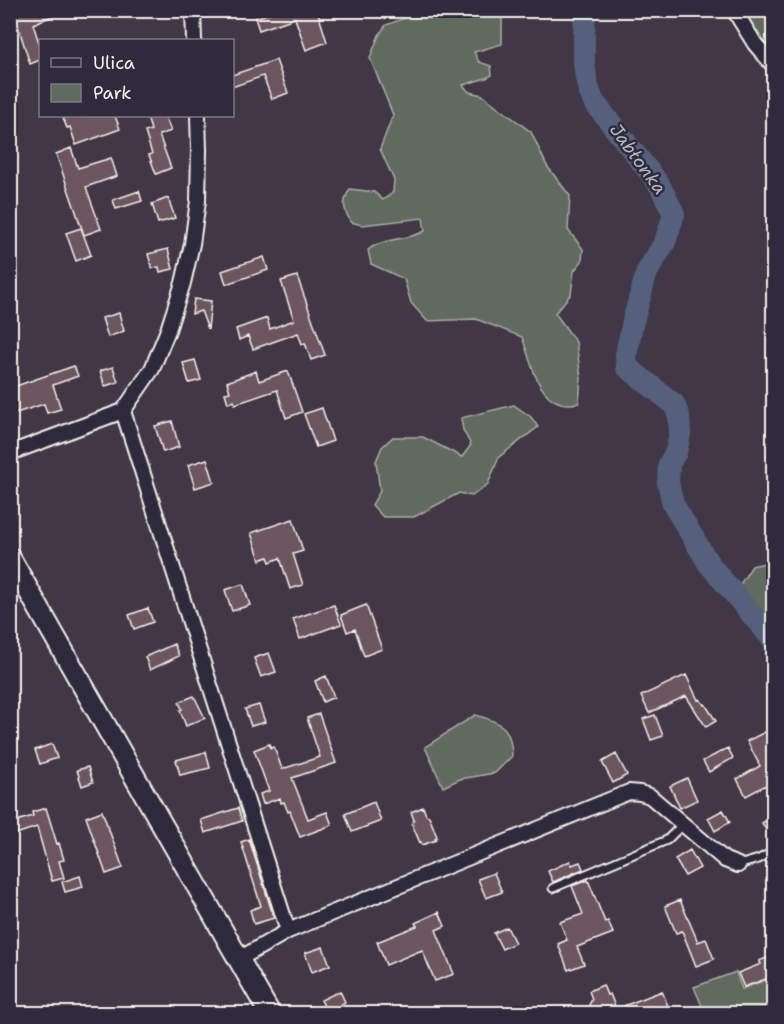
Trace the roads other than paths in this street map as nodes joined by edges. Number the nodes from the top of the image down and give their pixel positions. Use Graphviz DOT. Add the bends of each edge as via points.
graph roads {
  1 [pos="193,10"];
  2 [pos="734,10"];
  3 [pos="194,39"];
  4 [pos="774,66"];
  5 [pos="198,117"];
  6 [pos="123,411"];
  7 [pos="10,453"];
  8 [pos="10,558"];
  9 [pos="682,825"];
  10 [pos="774,851"];
  11 [pos="738,865"];
  12 [pos="553,888"];
  13 [pos="288,931"];
  14 [pos="239,959"];
  15 [pos="270,1014"];
  1 -- 3 [label="street"];
  2 -- 4 [label="street"];
  5 -- 6 [label="street" via="198,201 183,283 152,369"];
  6 -- 7 [label="street"];
  6 -- 13 [label="street"];
  8 -- 14 [label="main road"];
  9 -- 11 [label="street" via="725,860"];
  9 -- 12 [label="lane" via="667,840"];
  9 -- 13 [label="street" via="650,796 629,792"];
  10 -- 11 [label="lane"];
  13 -- 14 [label="street"];
  14 -- 15 [label="main road"];
}
